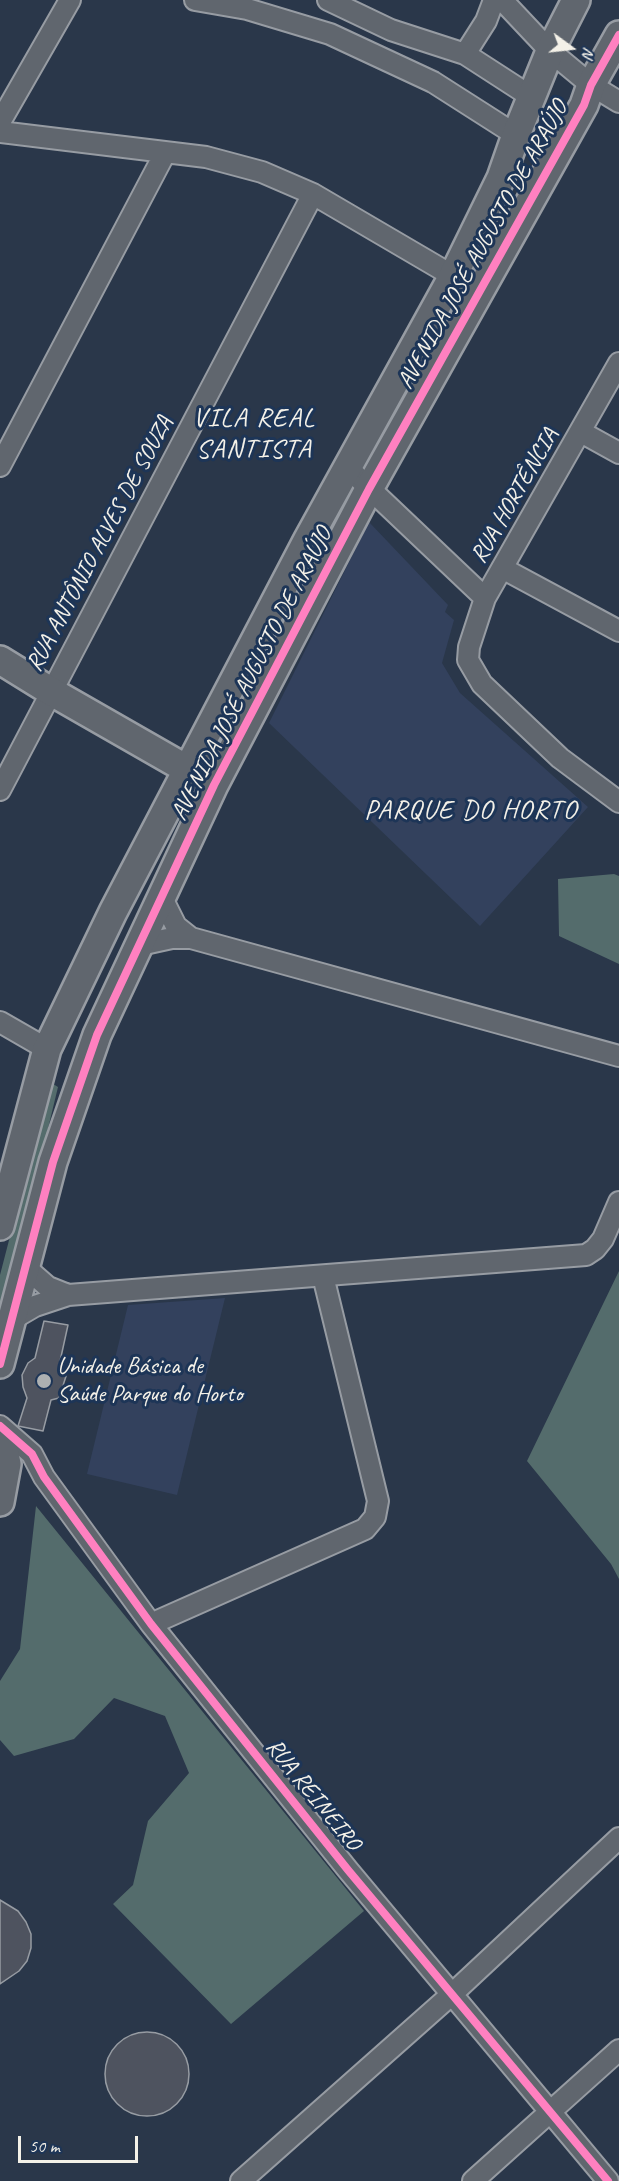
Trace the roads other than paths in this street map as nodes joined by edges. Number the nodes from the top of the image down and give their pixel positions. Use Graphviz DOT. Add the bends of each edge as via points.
graph roads {
  1 [pos="70,0"];
  2 [pos="195,0"];
  3 [pos="328,0"];
  4 [pos="494,0"];
  5 [pos="502,0"];
  6 [pos="576,0"];
  7 [pos="249,5"];
  8 [pos="619,35"];
  9 [pos="550,51"];
  10 [pos="465,54"];
  11 [pos="591,85"];
  12 [pos="532,98"];
  13 [pos="619,102"];
  14 [pos="0,122"];
  15 [pos="0,132"];
  16 [pos="516,135"];
  17 [pos="165,153"];
  18 [pos="312,194"];
  19 [pos="453,276"];
  20 [pos="619,363"];
  21 [pos="581,432"];
  22 [pos="619,453"];
  23 [pos="0,466"];
  24 [pos="348,468"];
  25 [pos="369,489"];
  26 [pos="502,568"];
  27 [pos="485,598"];
  28 [pos="619,631"];
  29 [pos="0,660"];
  30 [pos="52,693"];
  31 [pos="203,779"];
  32 [pos="0,790"];
  33 [pos="619,802"];
  34 [pos="162,898"];
  35 [pos="191,938"];
  36 [pos="140,945"];
  37 [pos="0,1022"];
  38 [pos="47,1049"];
  39 [pos="619,1056"];
  40 [pos="3,1198"];
  41 [pos="619,1202"];
  42 [pos="0,1226"];
  43 [pos="24,1266"];
  44 [pos="323,1276"];
  45 [pos="68,1294"];
  46 [pos="11,1320"];
  47 [pos="0,1364"];
  48 [pos="0,1426"];
  49 [pos="0,1432"];
  50 [pos="3,1464"];
  51 [pos="44,1477"];
  52 [pos="0,1502"];
  53 [pos="151,1624"];
  54 [pos="619,1838"];
  55 [pos="451,1995"];
  56 [pos="619,2050"];
  57 [pos="550,2113"];
  58 [pos="241,2181"];
  59 [pos="473,2181"];
  60 [pos="608,2181"];
  1 -- 14 [label="street"];
  2 -- 7 [label="street"];
  3 -- 10 [label="street" via="391,30"];
  4 -- 10 [label="street"];
  5 -- 9 [label="street"];
  6 -- 9 [label="street, AVENIDA JOSÉ AUGUSTO DE ARAÚJO"];
  7 -- 16 [label="street" via="330,34 433,82"];
  8 -- 11 [label="street, AVENIDA JOSÉ AUGUSTO DE ARAÚJO"];
  9 -- 11 [label="street"];
  9 -- 12 [label="street, AVENIDA JOSÉ AUGUSTO DE ARAÚJO"];
  10 -- 12 [label="street"];
  11 -- 13 [label="street"];
  11 -- 25 [label="street, AVENIDA JOSÉ AUGUSTO DE ARAÚJO" via="584,105"];
  12 -- 16 [label="street, AVENIDA JOSÉ AUGUSTO DE ARAÚJO"];
  15 -- 17 [label="street"];
  16 -- 19 [label="street, AVENIDA JOSÉ AUGUSTO DE ARAÚJO" via="501,178"];
  17 -- 18 [label="street" via="206,157 262,172"];
  17 -- 23 [label="street"];
  18 -- 19 [label="street"];
  18 -- 30 [label="street, RUA ANTÔNIO ALVES DE SOUZA"];
  19 -- 24 [label="street, AVENIDA JOSÉ AUGUSTO DE ARAÚJO"];
  20 -- 21 [label="street, RUA HORTÊNCIA"];
  21 -- 22 [label="street"];
  21 -- 26 [label="street, RUA HORTÊNCIA"];
  24 -- 25 [label="street"];
  24 -- 31 [label="street, AVENIDA JOSÉ AUGUSTO DE ARAÚJO" via="308,538"];
  25 -- 27 [label="street"];
  25 -- 31 [label="street, AVENIDA JOSÉ AUGUSTO DE ARAÚJO"];
  26 -- 27 [label="street, RUA HORTÊNCIA"];
  26 -- 28 [label="street"];
  27 -- 33 [label="street, RUA HORTÊNCIA" via="468,660 482,684 560,758"];
  29 -- 30 [label="street"];
  30 -- 31 [label="street"];
  30 -- 32 [label="street, RUA ANTÔNIO ALVES DE SOUZA"];
  31 -- 34 [label="street, AVENIDA JOSÉ AUGUSTO DE ARAÚJO"];
  31 -- 38 [label="street, AVENIDA JOSÉ AUGUSTO DE ARAÚJO" via="113,912"];
  34 -- 35 [label="street" via="176,926"];
  34 -- 36 [label="street, AVENIDA JOSÉ AUGUSTO DE ARAÚJO"];
  35 -- 36 [label="street"];
  35 -- 39 [label="street"];
  36 -- 43 [label="street, AVENIDA JOSÉ AUGUSTO DE ARAÚJO" via="97,1035 53,1162"];
  37 -- 38 [label="street"];
  38 -- 40 [label="street, AVENIDA JOSÉ AUGUSTO DE ARAÚJO"];
  40 -- 42 [label="street, AVENIDA JOSÉ AUGUSTO DE ARAÚJO"];
  41 -- 44 [label="street" via="603,1239 586,1255"];
  43 -- 45 [label="street" via="48,1287"];
  43 -- 46 [label="street, AVENIDA JOSÉ AUGUSTO DE ARAÚJO"];
  44 -- 45 [label="street"];
  44 -- 53 [label="street" via="378,1501 375,1517 365,1529"];
  45 -- 46 [label="street"];
  46 -- 47 [label="street, AVENIDA JOSÉ AUGUSTO DE ARAÚJO"];
  48 -- 51 [label="street, RUA REINEIRO" via="32,1455"];
  49 -- 50 [label="street"];
  50 -- 51 [label="street"];
  50 -- 52 [label="street"];
  51 -- 53 [label="street, RUA REINEIRO"];
  53 -- 55 [label="street, RUA REINEIRO"];
  54 -- 55 [label="street"];
  55 -- 57 [label="street, RUA REINEIRO"];
  55 -- 58 [label="street"];
  56 -- 57 [label="street"];
  57 -- 59 [label="street"];
  57 -- 60 [label="street, RUA REINEIRO"];
}
